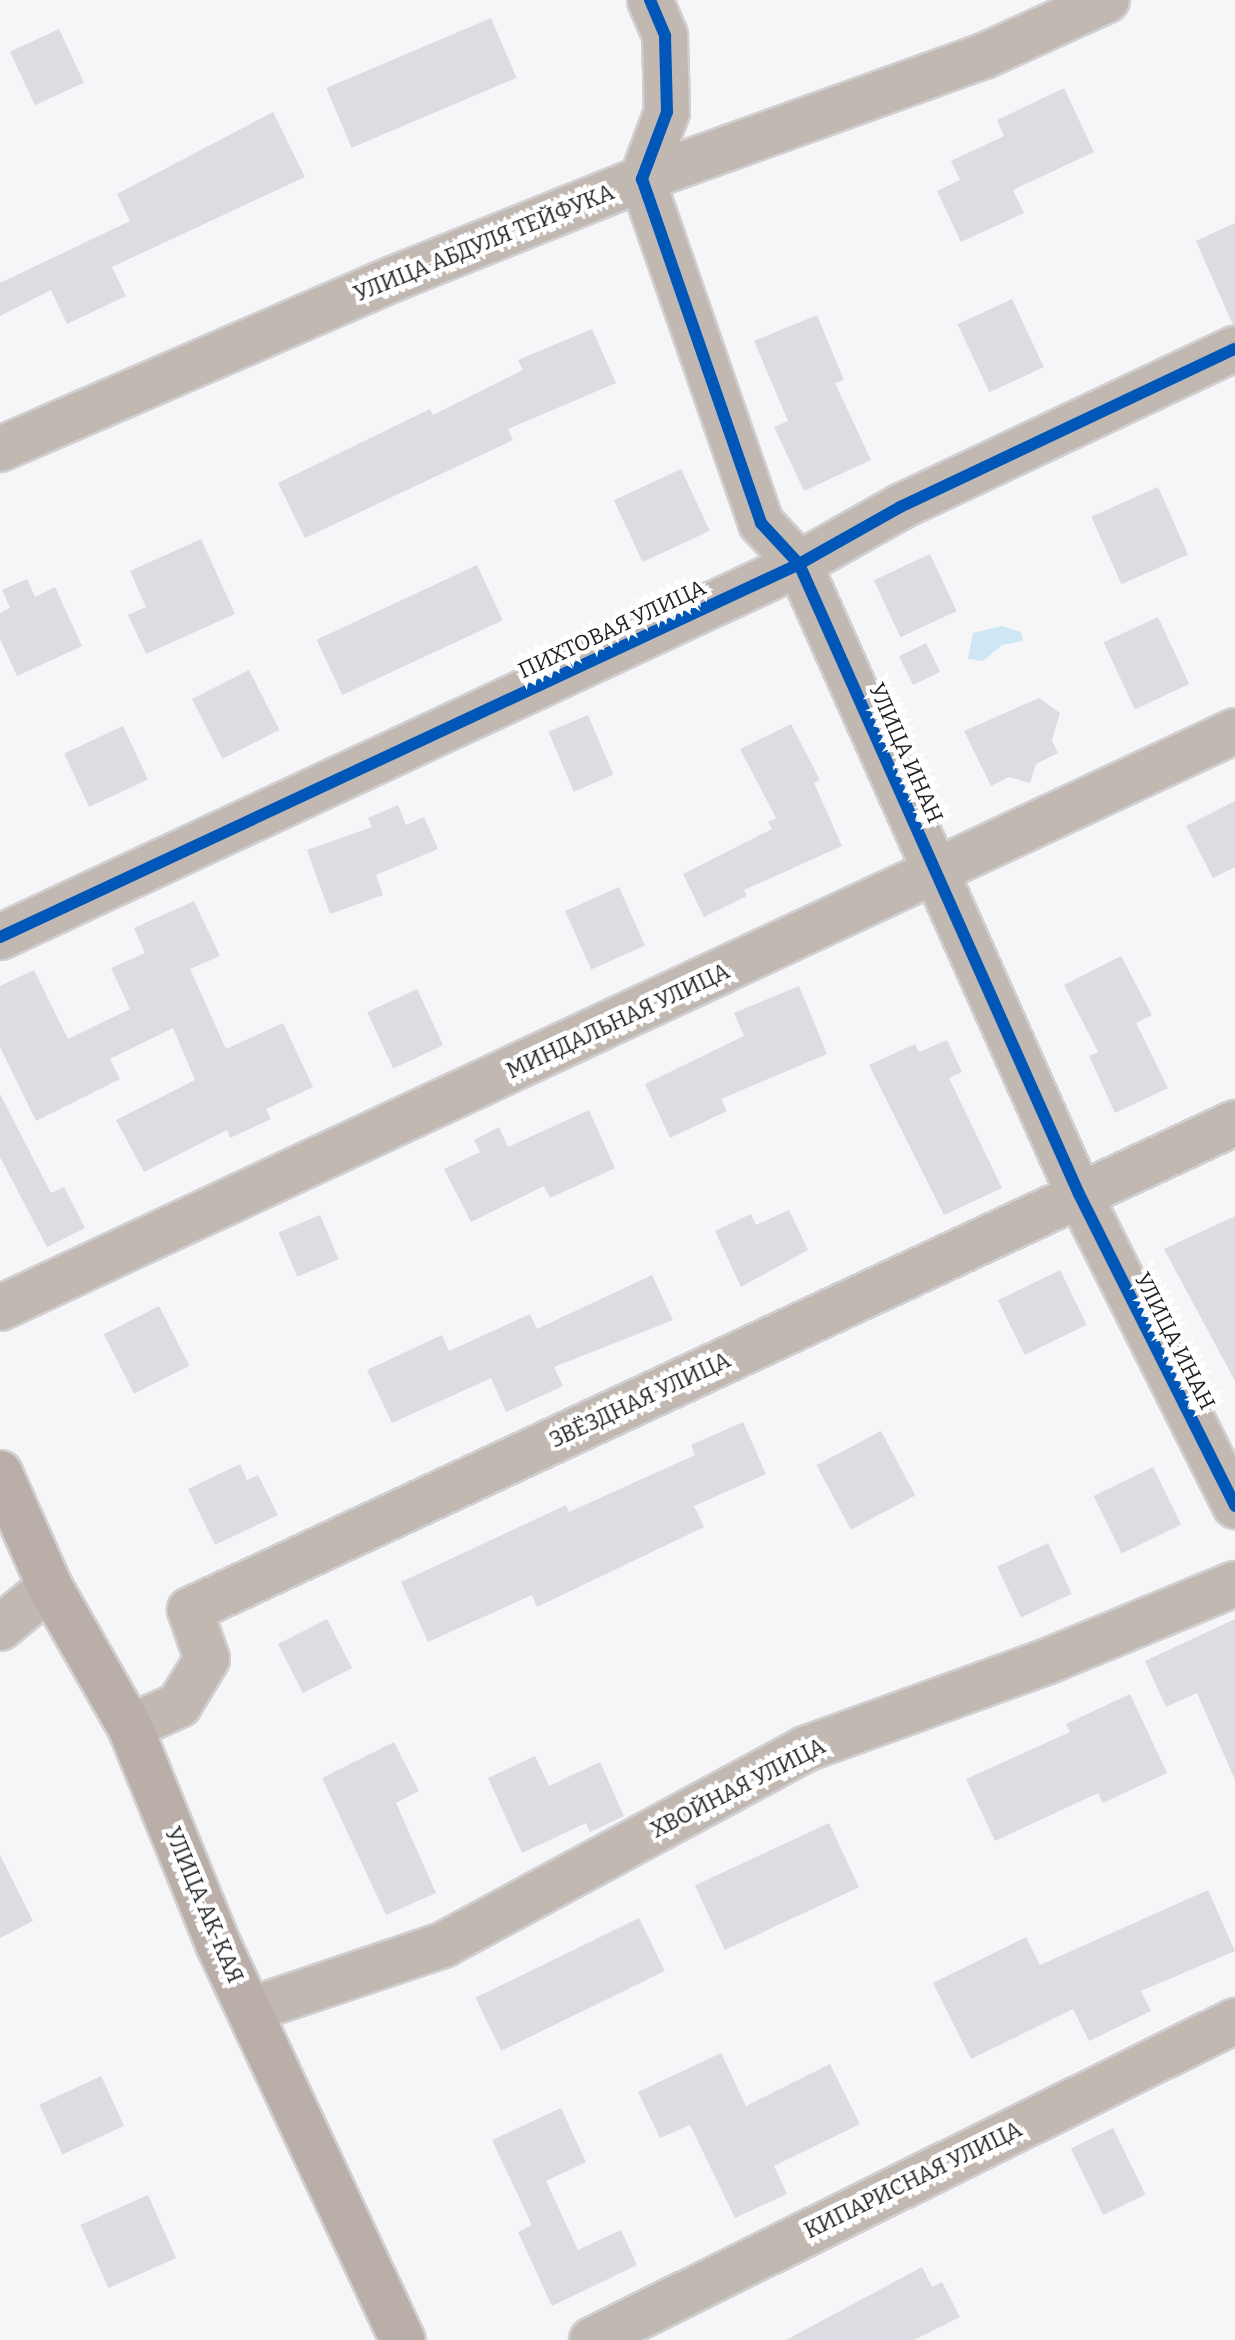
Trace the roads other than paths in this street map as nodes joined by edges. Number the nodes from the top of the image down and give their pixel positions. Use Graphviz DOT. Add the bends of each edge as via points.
graph roads {
  1 [pos="650,0"];
  2 [pos="1107,0"];
  3 [pos="642,179"];
  4 [pos="1235,349"];
  5 [pos="0,449"];
  6 [pos="799,564"];
  7 [pos="1235,731"];
  8 [pos="937,872"];
  9 [pos="0,937"];
  10 [pos="1235,1123"];
  11 [pos="1079,1194"];
  12 [pos="0,1308"];
  13 [pos="0,1473"];
  14 [pos="1235,1506"];
  15 [pos="1235,1584"];
  16 [pos="50,1587"];
  17 [pos="0,1628"];
  18 [pos="130,1727"];
  19 [pos="250,2010"];
  20 [pos="1235,2021"];
  21 [pos="403,2340"];
  22 [pos="592,2340"];
  1 -- 3 [label="street" via="665,36 667,112"];
  2 -- 3 [label="street, УЛИЦА АБДУЛЯ ТЕЙФУКА" via="984,56"];
  3 -- 5 [label="street, УЛИЦА АБДУЛЯ ТЕЙФУКА" via="91,405"];
  3 -- 6 [label="street, УЛИЦА ИНАН" via="761,523"];
  4 -- 6 [label="street, ПИХТОВАЯ УЛИЦА" via="900,507"];
  6 -- 8 [label="street, УЛИЦА ИНАН"];
  6 -- 9 [label="street, ПИХТОВАЯ УЛИЦА"];
  7 -- 8 [label="street, МИНДАЛЬНАЯ УЛИЦА"];
  8 -- 11 [label="street, УЛИЦА ИНАН"];
  8 -- 12 [label="street, МИНДАЛЬНАЯ УЛИЦА"];
  10 -- 11 [label="street, ЗВЁЗДНАЯ УЛИЦА"];
  11 -- 14 [label="street, УЛИЦА ИНАН"];
  11 -- 18 [label="street, ЗВЁЗДНАЯ УЛИЦА" via="190,1610 207,1659 179,1705"];
  13 -- 16 [label="main road, УЛИЦА АК-КАЯ"];
  15 -- 19 [label="street, ХВОЙНАЯ УЛИЦА" via="1048,1661 805,1749 443,1945"];
  16 -- 17 [label="street"];
  16 -- 18 [label="main road, УЛИЦА АК-КАЯ"];
  18 -- 19 [label="main road, УЛИЦА АК-КАЯ"];
  19 -- 21 [label="main road, УЛИЦА АК-КАЯ"];
  20 -- 22 [label="street, КИПАРИСНАЯ УЛИЦА"];
}
